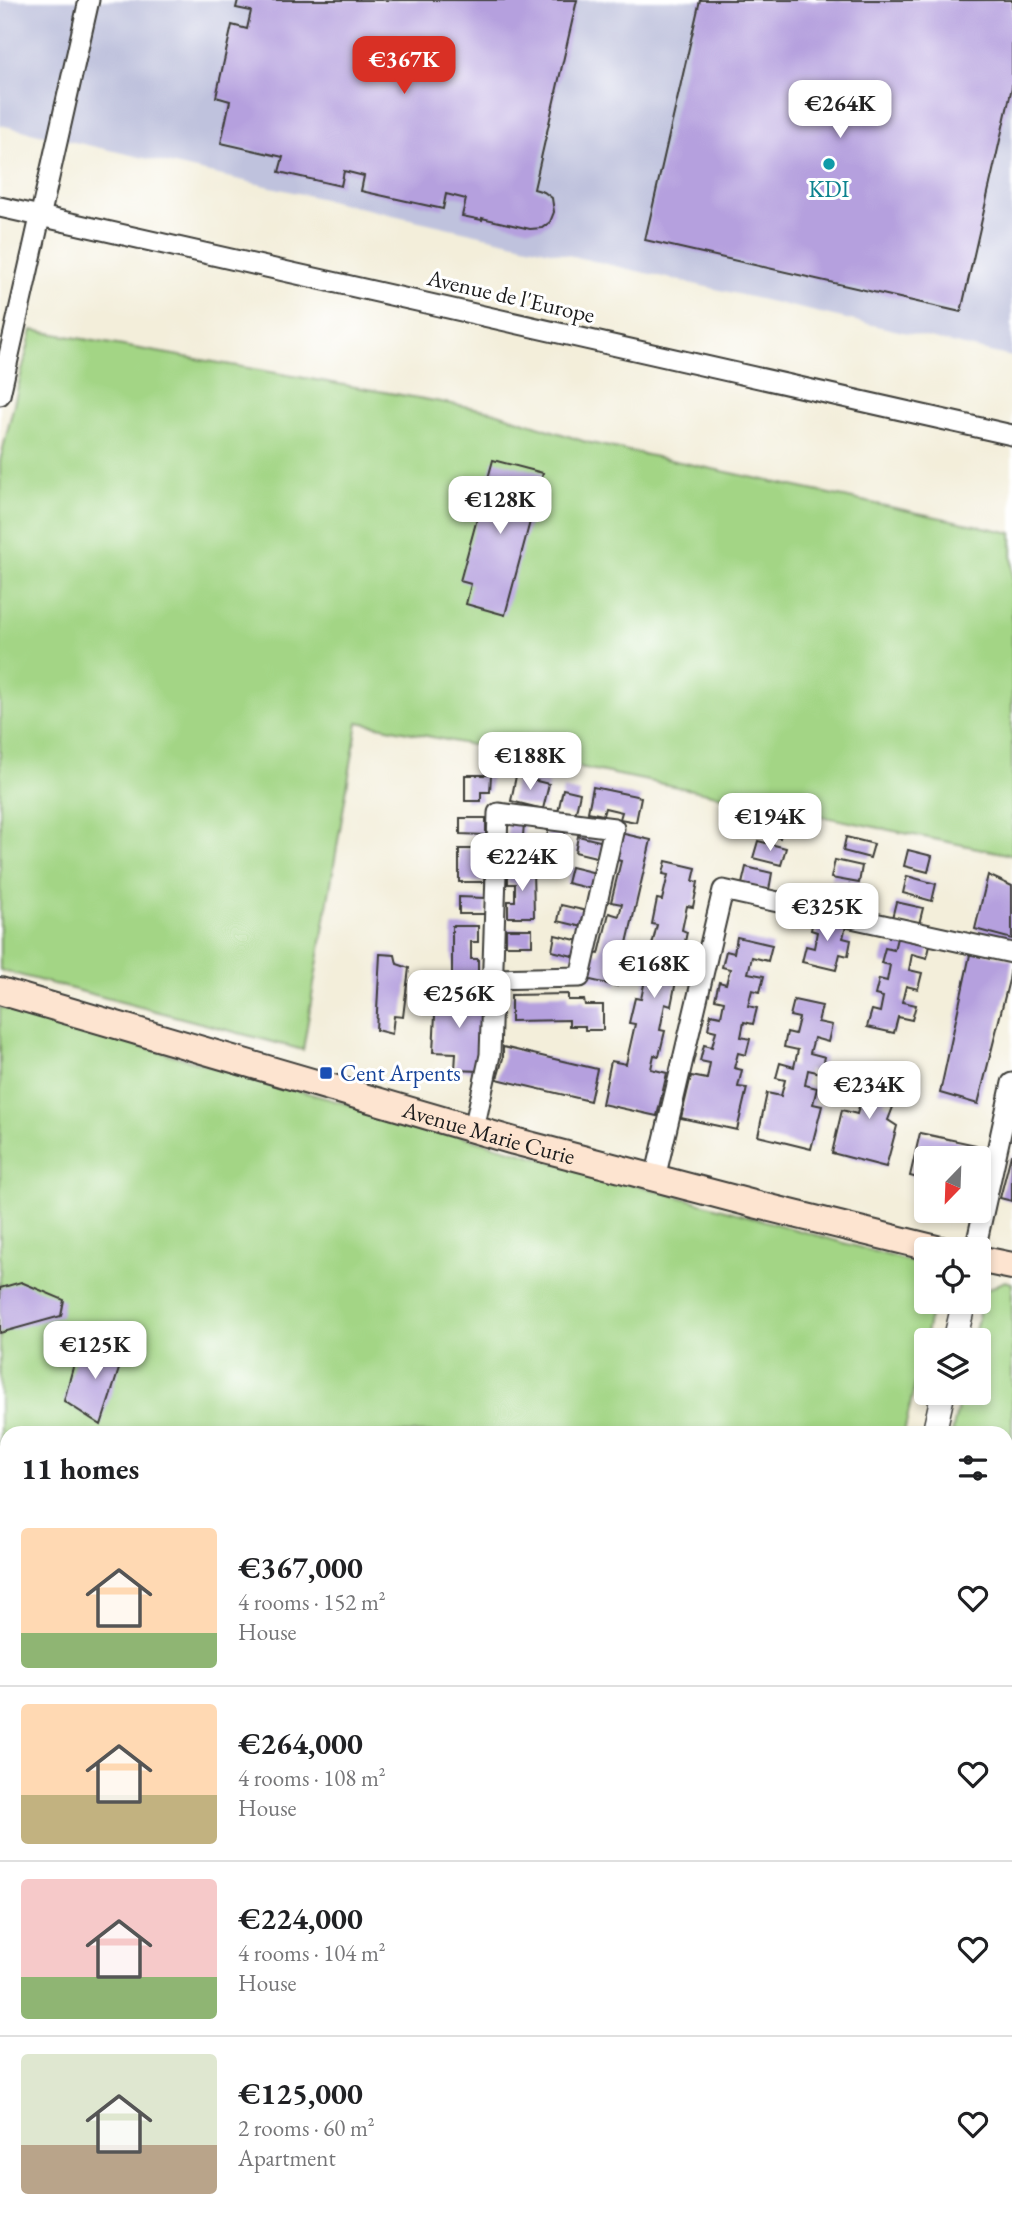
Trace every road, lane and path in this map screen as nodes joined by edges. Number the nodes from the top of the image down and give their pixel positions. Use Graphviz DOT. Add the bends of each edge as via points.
graph roads {
  1 [pos="89,0"];
  2 [pos="0,207"];
  3 [pos="40,216"];
  4 [pos="0,395"];
  5 [pos="1012,435"];
  6 [pos="1012,953"];
  7 [pos="494,979"];
  8 [pos="0,991"];
  9 [pos="1012,1083"];
  10 [pos="474,1129"];
  11 [pos="655,1178"];
  12 [pos="978,1237"];
  13 [pos="914,1243"];
  14 [pos="991,1262"];
  15 [pos="1012,1266"];
  16 [pos="940,1405"];
  17 [pos="936,1426"];
  1 -- 3 [label="street"];
  2 -- 3 [label="street, Avenue de l'Europe"];
  3 -- 4 [label="street"];
  3 -- 5 [label="street, Avenue de l'Europe"];
  6 -- 11 [label="street" via="723,890"];
  7 -- 7 [label="street" via="498,813 614,828 580,976"];
  7 -- 10 [label="street" via="490,1055"];
  8 -- 10 [label="main road, Avenue Marie Curie"];
  9 -- 12 [label="street"];
  10 -- 11 [label="main road, Avenue Marie Curie"];
  11 -- 13 [label="main road, Avenue Marie Curie"];
  14 -- 15 [label="main road"];
  16 -- 17 [label="street"];
}
